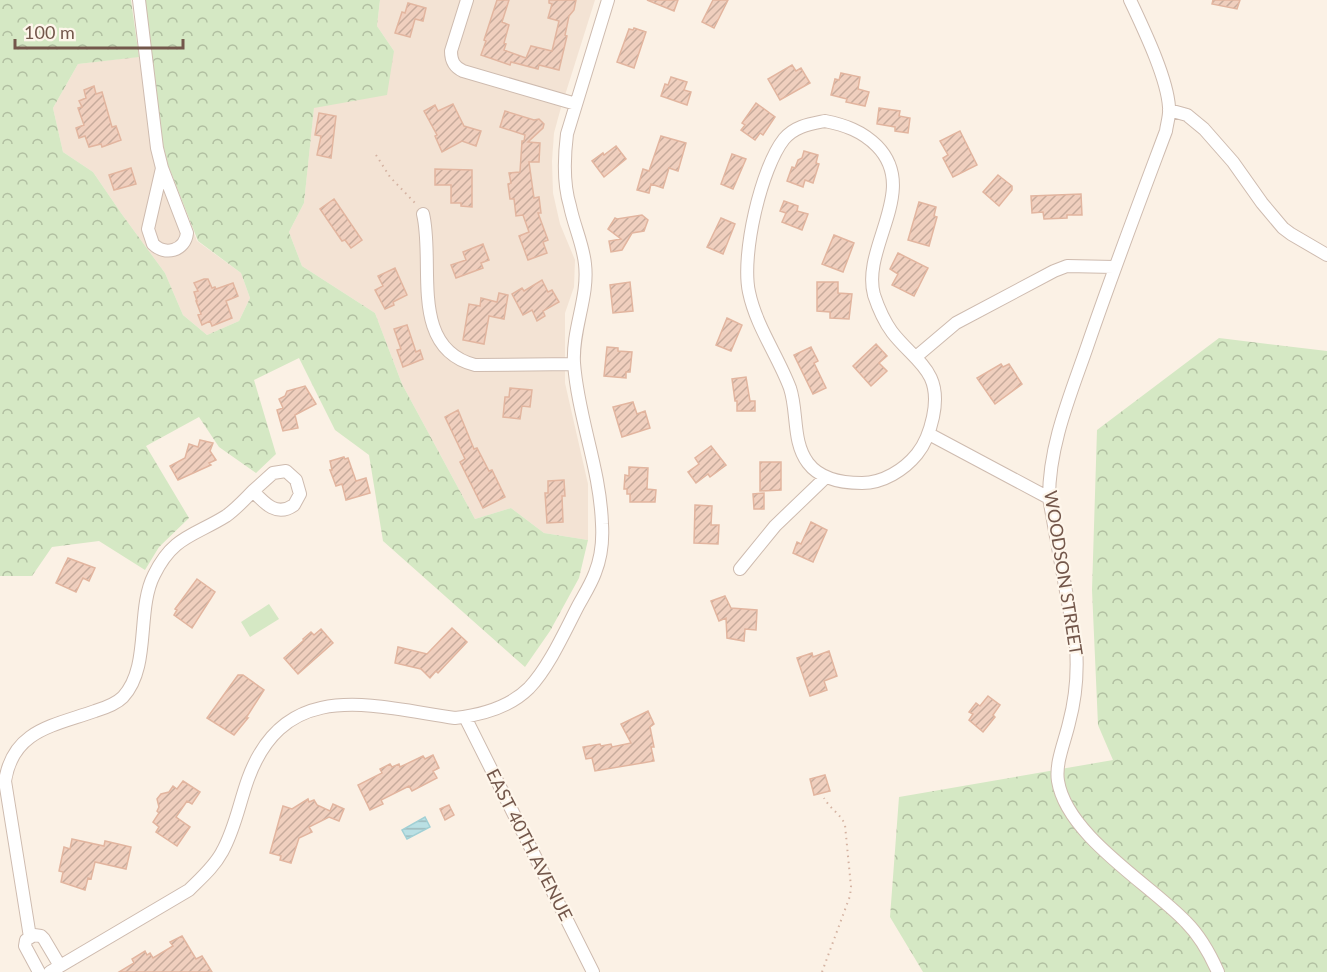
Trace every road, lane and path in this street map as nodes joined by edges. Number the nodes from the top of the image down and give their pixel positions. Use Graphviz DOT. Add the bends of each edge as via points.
graph roads {
  1 [pos="139,0"];
  2 [pos="467,0"];
  3 [pos="608,0"];
  4 [pos="1130,0"];
  5 [pos="576,104"];
  6 [pos="1169,110"];
  7 [pos="376,155"];
  8 [pos="162,168"];
  9 [pos="423,214"];
  10 [pos="1327,255"];
  11 [pos="1114,267"];
  12 [pos="916,356"];
  13 [pos="574,364"];
  14 [pos="929,434"];
  15 [pos="826,477"];
  16 [pos="253,491"];
  17 [pos="1049,498"];
  18 [pos="740,569"];
  19 [pos="465,717"];
  20 [pos="824,798"];
  21 [pos="30,937"];
  22 [pos="55,969"];
  23 [pos="39,972"];
  24 [pos="593,972"];
  25 [pos="822,972"];
  26 [pos="1218,972"];
  1 -- 8 [label="street"];
  2 -- 5 [label="street" via="452,51 456,67"];
  3 -- 5 [label="street"];
  4 -- 6 [label="street, WOODSON STREET" via="1167,93"];
  5 -- 13 [label="street" via="564,156 570,209 583,249 586,276 575,334"];
  6 -- 10 [label="street" via="1187,115 1204,129 1283,228"];
  6 -- 11 [label="street, WOODSON STREET" via="1166,131"];
  7 -- 9 [label="path"];
  8 -- 8 [label="street" via="187,233 182,245 166,251 153,244 148,229"];
  9 -- 13 [label="street" via="428,238 429,308 434,329 446,348 475,365"];
  11 -- 12 [label="street" via="1067,266 1054,271 956,322"];
  11 -- 17 [label="street, WOODSON STREET" via="1067,403 1049,475"];
  12 -- 14 [label="street" via="929,373 935,394"];
  12 -- 15 [label="street" via="892,331 873,292 874,269 892,196 893,175 887,156 869,138 845,125 825,121 804,125 786,137 772,157 748,240 746,270 749,293 790,389 803,454 808,464"];
  13 -- 19 [label="street" via="599,481 603,526 595,574 529,688 510,702"];
  14 -- 15 [label="street" via="913,460 889,477 864,483"];
  14 -- 17 [label="street"];
  15 -- 18 [label="street" via="775,526"];
  16 -- 21 [label="street" via="228,515 187,536 168,552 153,576 137,673 122,698 40,731 15,750 5,781"];
  17 -- 26 [label="street, WOODSON STREET" via="1078,670 1059,764 1060,791 1074,817 1107,854 1186,922 1208,950"];
  19 -- 22 [label="street" via="350,703 329,705 287,723 257,758 232,830 206,874 189,890"];
  19 -- 24 [label="street, EAST 40TH AVENUE"];
  20 -- 25 [label="path" via="845,825 851,887 849,903"];
  21 -- 22 [label="street" via="41,936"];
  21 -- 23 [label="street" via="25,946"];
}
